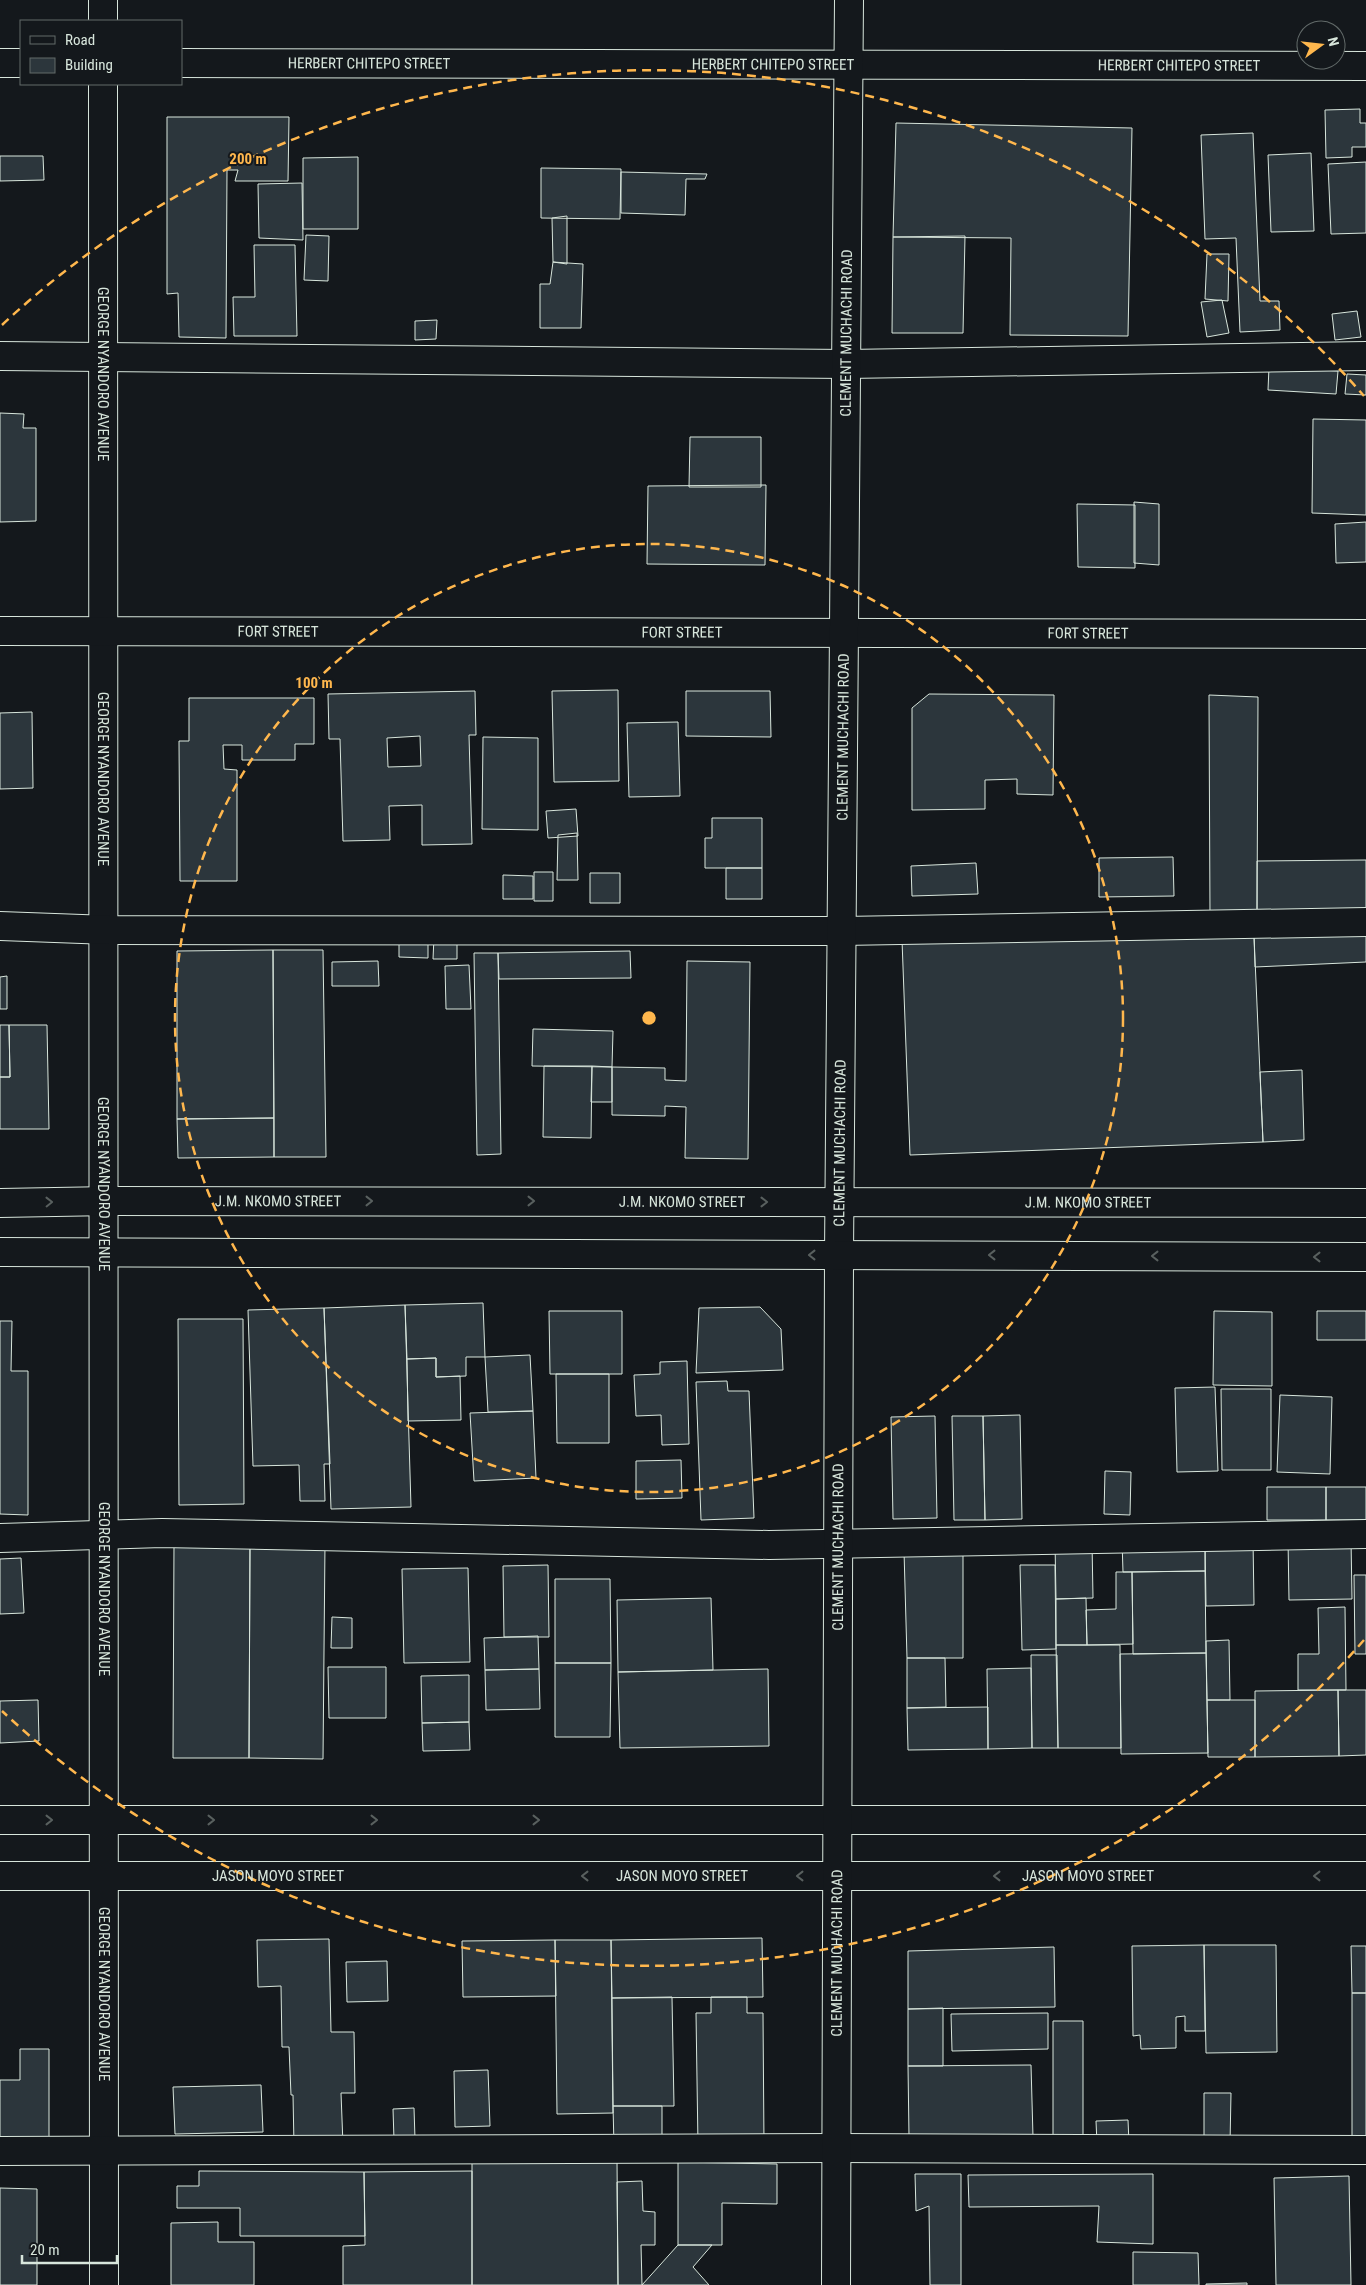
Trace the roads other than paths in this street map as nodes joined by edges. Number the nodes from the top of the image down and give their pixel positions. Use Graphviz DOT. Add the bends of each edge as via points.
graph roads {
  1 [pos="103,0"];
  2 [pos="849,0"];
  3 [pos="103,20"];
  4 [pos="0,63"];
  5 [pos="20,63"];
  6 [pos="182,63"];
  7 [pos="849,65"];
  8 [pos="1366,66"];
  9 [pos="103,85"];
  10 [pos="0,356"];
  11 [pos="1366,356"];
  12 [pos="104,359"];
  13 [pos="847,364"];
  14 [pos="0,630"];
  15 [pos="104,631"];
  16 [pos="844,633"];
  17 [pos="1366,634"];
  18 [pos="1366,922"];
  19 [pos="0,926"];
  20 [pos="104,929"];
  21 [pos="842,931"];
  22 [pos="104,1201"];
  23 [pos="839,1202"];
  24 [pos="0,1203"];
  25 [pos="1366,1203"];
  26 [pos="0,1252"];
  27 [pos="104,1252"];
  28 [pos="839,1255"];
  29 [pos="1366,1257"];
  30 [pos="104,1534"];
  31 [pos="1366,1534"];
  32 [pos="0,1538"];
  33 [pos="838,1544"];
  34 [pos="0,1820"];
  35 [pos="104,1820"];
  36 [pos="838,1820"];
  37 [pos="1366,1820"];
  38 [pos="0,1876"];
  39 [pos="104,1876"];
  40 [pos="837,1876"];
  41 [pos="1366,1876"];
  42 [pos="836,2148"];
  43 [pos="1366,2150"];
  44 [pos="0,2151"];
  45 [pos="104,2151"];
  46 [pos="104,2285"];
  47 [pos="836,2285"];
  1 -- 3 [label="main road"];
  2 -- 7 [label="main road, CLEMENT MUCHACHI ROAD"];
  4 -- 5 [label="main road"];
  6 -- 7 [label="main road, HERBERT CHITEPO STREET"];
  7 -- 8 [label="main road, HERBERT CHITEPO STREET"];
  7 -- 13 [label="main road, CLEMENT MUCHACHI ROAD"];
  9 -- 12 [label="main road, GEORGE NYANDORO AVENUE"];
  10 -- 12 [label="main road"];
  11 -- 13 [label="main road"];
  12 -- 13 [label="main road"];
  12 -- 15 [label="main road, GEORGE NYANDORO AVENUE"];
  13 -- 16 [label="main road, CLEMENT MUCHACHI ROAD"];
  14 -- 15 [label="main road, FORT STREET"];
  15 -- 16 [label="main road, FORT STREET"];
  15 -- 20 [label="main road, GEORGE NYANDORO AVENUE"];
  16 -- 17 [label="main road, FORT STREET"];
  16 -- 21 [label="main road, CLEMENT MUCHACHI ROAD"];
  18 -- 21 [label="main road"];
  19 -- 20 [label="main road"];
  20 -- 21 [label="main road"];
  20 -- 22 [label="main road, GEORGE NYANDORO AVENUE"];
  21 -- 23 [label="main road, CLEMENT MUCHACHI ROAD"];
  22 -- 23 [label="main road, J.M. NKOMO STREET, one-way"];
  24 -- 22 [label="main road, J.M. NKOMO STREET, one-way"];
  22 -- 27 [label="main road, GEORGE NYANDORO AVENUE"];
  23 -- 25 [label="main road, J.M. NKOMO STREET"];
  23 -- 28 [label="main road, CLEMENT MUCHACHI ROAD"];
  26 -- 27 [label="main road"];
  28 -- 27 [label="main road, one-way"];
  27 -- 30 [label="main road, GEORGE NYANDORO AVENUE"];
  29 -- 28 [label="main road, one-way"];
  28 -- 33 [label="main road, CLEMENT MUCHACHI ROAD"];
  30 -- 32 [label="main road"];
  30 -- 33 [label="main road" via="769,1546"];
  30 -- 35 [label="main road, GEORGE NYANDORO AVENUE"];
  31 -- 33 [label="main road"];
  33 -- 36 [label="main road, CLEMENT MUCHACHI ROAD"];
  34 -- 35 [label="main road, one-way"];
  35 -- 36 [label="main road, one-way"];
  35 -- 39 [label="main road, GEORGE NYANDORO AVENUE"];
  36 -- 37 [label="main road"];
  36 -- 40 [label="main road, CLEMENT MUCHACHI ROAD"];
  38 -- 39 [label="main road, JASON MOYO STREET"];
  40 -- 39 [label="main road, JASON MOYO STREET, one-way"];
  39 -- 45 [label="main road, GEORGE NYANDORO AVENUE"];
  41 -- 40 [label="main road, JASON MOYO STREET, one-way"];
  40 -- 42 [label="main road, CLEMENT MUCHACHI ROAD"];
  42 -- 43 [label="main road"];
  42 -- 45 [label="main road"];
  42 -- 47 [label="main road, CLEMENT MUCHACHI ROAD"];
  44 -- 45 [label="main road"];
  45 -- 46 [label="main road, GEORGE NYANDORO AVENUE"];
}
